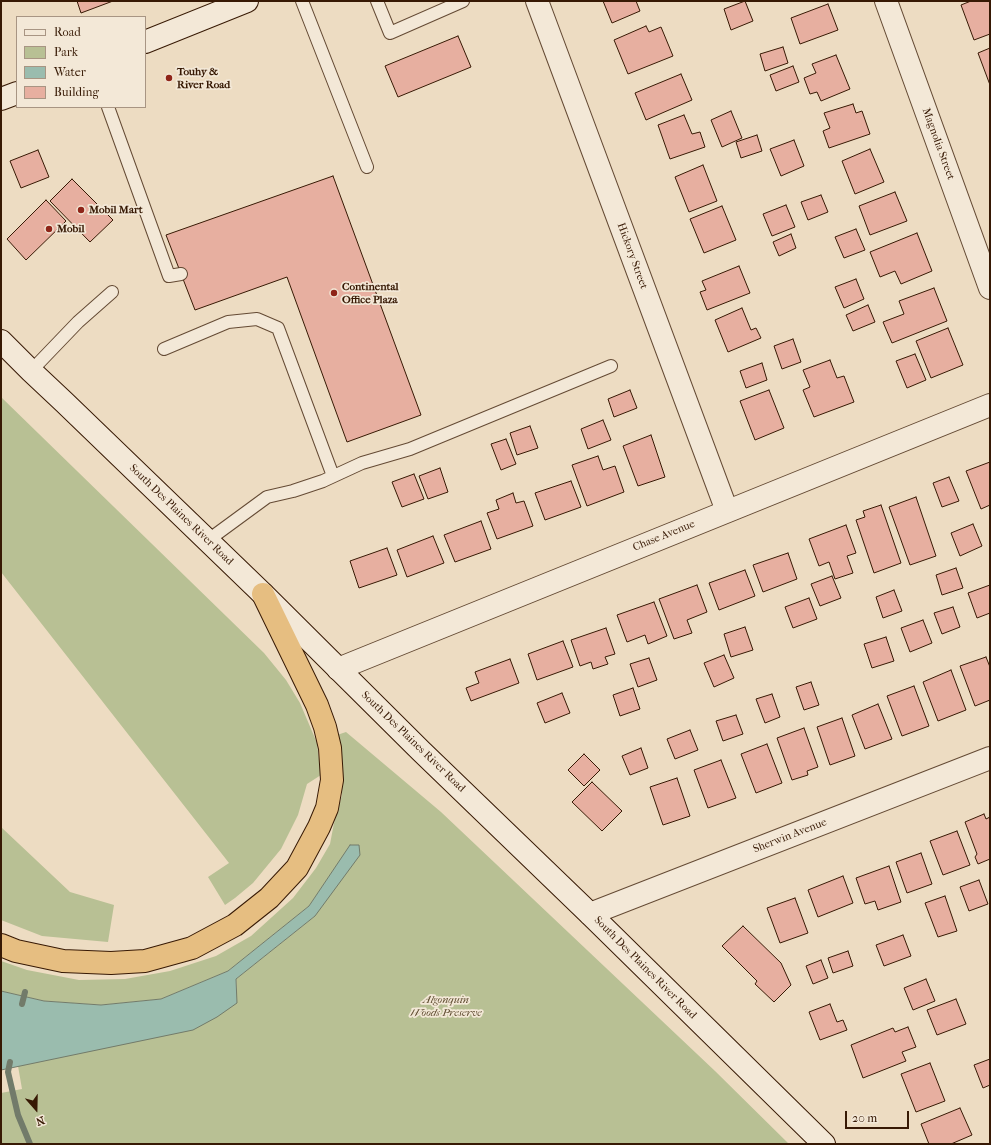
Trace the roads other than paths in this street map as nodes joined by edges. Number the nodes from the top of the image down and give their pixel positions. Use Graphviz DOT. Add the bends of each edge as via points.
graph roads {
  1 [pos="247,1"];
  2 [pos="302,1"];
  3 [pos="377,1"];
  4 [pos="463,1"];
  5 [pos="537,1"];
  6 [pos="886,1"];
  7 [pos="146,42"];
  8 [pos="16,93"];
  9 [pos="1,99"];
  10 [pos="108,108"];
  11 [pos="367,167"];
  12 [pos="181,274"];
  13 [pos="990,288"];
  14 [pos="112,292"];
  15 [pos="1,341"];
  16 [pos="164,349"];
  17 [pos="611,366"];
  18 [pos="31,371"];
  19 [pos="990,405"];
  20 [pos="333,476"];
  21 [pos="728,511"];
  22 [pos="207,541"];
  23 [pos="263,594"];
  24 [pos="338,668"];
  25 [pos="990,758"];
  26 [pos="590,914"];
  27 [pos="1,945"];
  28 [pos="824,1144"];
  1 -- 7 [label="street"];
  2 -- 11 [label="lane"];
  3 -- 4 [label="lane" via="390,32"];
  5 -- 21 [label="street, Hickory Street"];
  6 -- 13 [label="street, Magnolia Street"];
  8 -- 9 [label="street"];
  10 -- 12 [label="lane" via="169,276"];
  14 -- 18 [label="lane" via="78,322"];
  15 -- 18 [label="street, South Des Plaines River Road"];
  16 -- 20 [label="lane" via="228,322 257,319 278,328"];
  17 -- 20 [label="lane" via="410,449 362,463"];
  18 -- 22 [label="street, South Des Plaines River Road"];
  19 -- 21 [label="street, Chase Avenue"];
  20 -- 22 [label="lane" via="293,492 267,497"];
  21 -- 24 [label="street, Chase Avenue"];
  22 -- 23 [label="street, South Des Plaines River Road"];
  23 -- 24 [label="street, South Des Plaines River Road"];
  23 -- 27 [label="highway" via="318,705 330,748 332,780 327,808 297,868 269,898 235,925 192,948 145,961 63,961 16,951"];
  24 -- 26 [label="street, South Des Plaines River Road"];
  25 -- 26 [label="street, Sherwin Avenue"];
  26 -- 28 [label="street, South Des Plaines River Road"];
}
